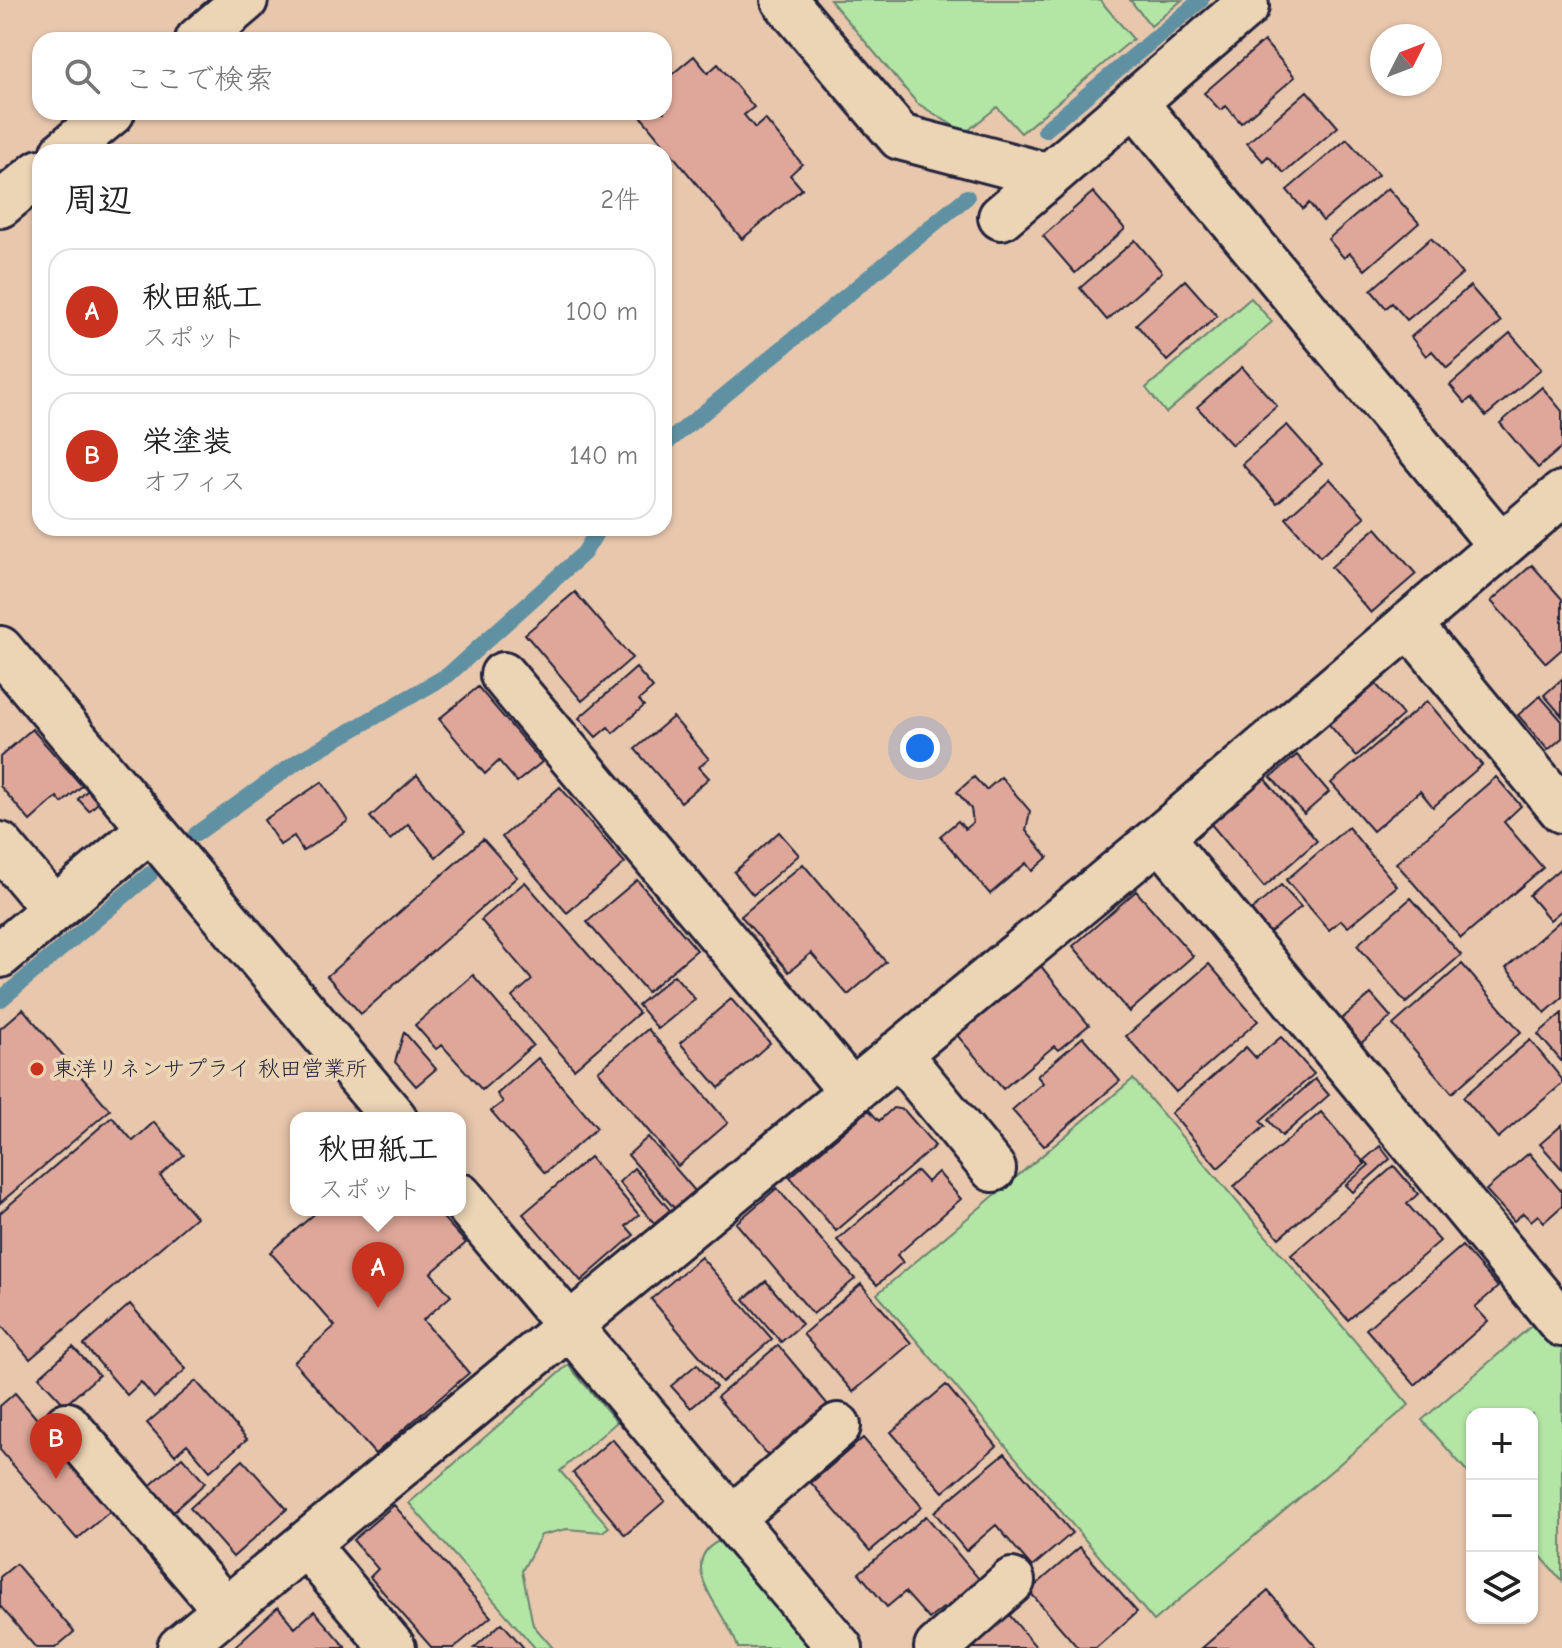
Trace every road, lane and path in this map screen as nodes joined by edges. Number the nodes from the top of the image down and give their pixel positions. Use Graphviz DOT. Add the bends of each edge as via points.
graph roads {
  1 [pos="245,0"];
  2 [pos="784,0"];
  3 [pos="1246,6"];
  4 [pos="207,32"];
  5 [pos="1134,102"];
  6 [pos="102,120"];
  7 [pos="74,144"];
  8 [pos="1049,176"];
  9 [pos="32,179"];
  10 [pos="0,205"];
  11 [pos="1001,217"];
  12 [pos="1562,494"];
  13 [pos="1501,546"];
  14 [pos="1409,624"];
  15 [pos="0,649"];
  16 [pos="503,675"];
  17 [pos="1562,810"];
  18 [pos="151,828"];
  19 [pos="1160,837"];
  20 [pos="0,845"];
  21 [pos="54,909"];
  22 [pos="0,955"];
  23 [pos="898,1053"];
  24 [pos="851,1091"];
  25 [pos="389,1112"];
  26 [pos="993,1169"];
  27 [pos="466,1203"];
  28 [pos="1548,1278"];
  29 [pos="1562,1324"];
  30 [pos="568,1325"];
  31 [pos="67,1425"];
  32 [pos="838,1426"];
  33 [pos="731,1519"];
  34 [pos="306,1544"];
  35 [pos="1012,1581"];
  36 [pos="226,1610"];
  37 [pos="180,1648"];
  38 [pos="393,1648"];
  39 [pos="840,1648"];
  40 [pos="937,1648"];
  1 -- 4 [label="street"];
  2 -- 8 [label="street" via="900,137"];
  3 -- 5 [label="street"];
  5 -- 8 [label="street"];
  5 -- 13 [label="street"];
  6 -- 7 [label="street"];
  8 -- 11 [label="street"];
  9 -- 10 [label="street"];
  12 -- 13 [label="street"];
  13 -- 14 [label="street"];
  14 -- 17 [label="street"];
  14 -- 19 [label="street"];
  15 -- 18 [label="street"];
  16 -- 24 [label="street"];
  18 -- 21 [label="street"];
  18 -- 25 [label="street"];
  19 -- 23 [label="street"];
  19 -- 28 [label="street"];
  20 -- 21 [label="street"];
  21 -- 22 [label="street"];
  23 -- 24 [label="street"];
  23 -- 26 [label="street"];
  24 -- 30 [label="street"];
  27 -- 30 [label="street"];
  28 -- 29 [label="street"];
  30 -- 33 [label="street"];
  30 -- 34 [label="street"];
  31 -- 36 [label="street"];
  32 -- 33 [label="street"];
  33 -- 39 [label="street"];
  34 -- 36 [label="street"];
  34 -- 38 [label="street"];
  35 -- 40 [label="street"];
  36 -- 37 [label="street"];
}
